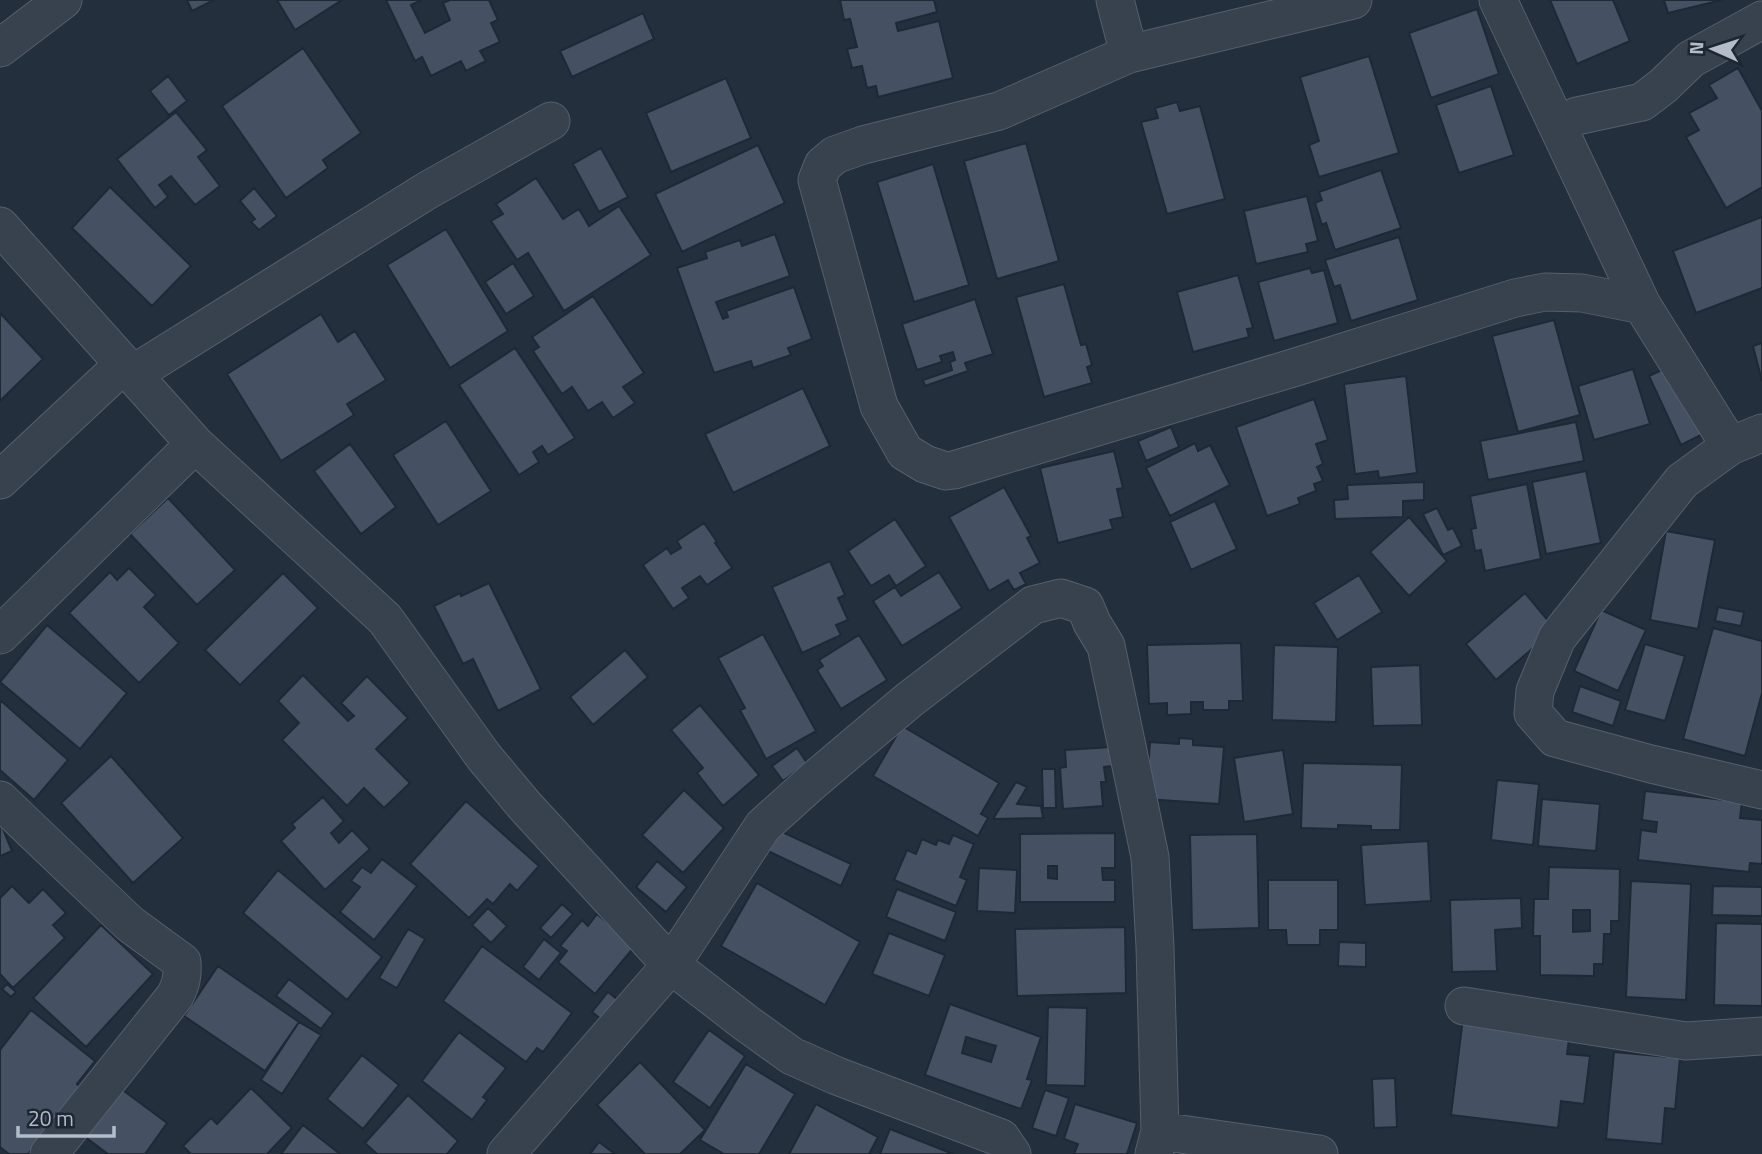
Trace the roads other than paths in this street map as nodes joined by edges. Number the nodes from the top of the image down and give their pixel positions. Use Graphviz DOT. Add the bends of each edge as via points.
graph roads {
  1 [pos="63,0"];
  2 [pos="1115,0"];
  3 [pos="1353,0"];
  4 [pos="1499,0"];
  5 [pos="1762,20"];
  6 [pos="0,48"];
  7 [pos="1129,54"];
  8 [pos="551,121"];
  9 [pos="1557,125"];
  10 [pos="0,226"];
  11 [pos="1642,305"];
  12 [pos="129,369"];
  13 [pos="1746,439"];
  14 [pos="195,444"];
  15 [pos="0,480"];
  16 [pos="0,635"];
  17 [pos="1762,790"];
  18 [pos="0,800"];
  19 [pos="671,965"];
  20 [pos="1464,1006"];
  21 [pos="1762,1036"];
  22 [pos="1157,1143"];
  23 [pos="49,1154"];
  24 [pos="506,1154"];
  25 [pos="1012,1154"];
  26 [pos="1319,1154"];
  1 -- 6 [label="street"];
  2 -- 7 [label="street"];
  3 -- 7 [label="street"];
  4 -- 9 [label="street"];
  5 -- 9 [label="street" via="1691,59 1642,102"];
  7 -- 11 [label="street" via="999,111 863,145 835,155 823,165 817,180 879,406 905,452 925,464 954,470 1515,298 1545,292 1582,293"];
  8 -- 12 [label="street"];
  9 -- 11 [label="street"];
  10 -- 12 [label="street"];
  11 -- 13 [label="street"];
  12 -- 14 [label="street"];
  12 -- 15 [label="street"];
  13 -- 17 [label="street" via="1682,481 1557,638 1535,691 1533,713 1555,738"];
  14 -- 16 [label="street"];
  14 -- 19 [label="street" via="385,619 516,796"];
  18 -- 23 [label="street" via="130,924 182,962 183,975 175,996"];
  19 -- 22 [label="street" via="763,826 813,781 1033,605 1061,598 1085,606 1106,646 1150,857"];
  19 -- 24 [label="street"];
  19 -- 25 [label="street" via="792,1056 1001,1138"];
  20 -- 21 [label="street" via="1686,1041"];
  22 -- 26 [label="street"];
}
